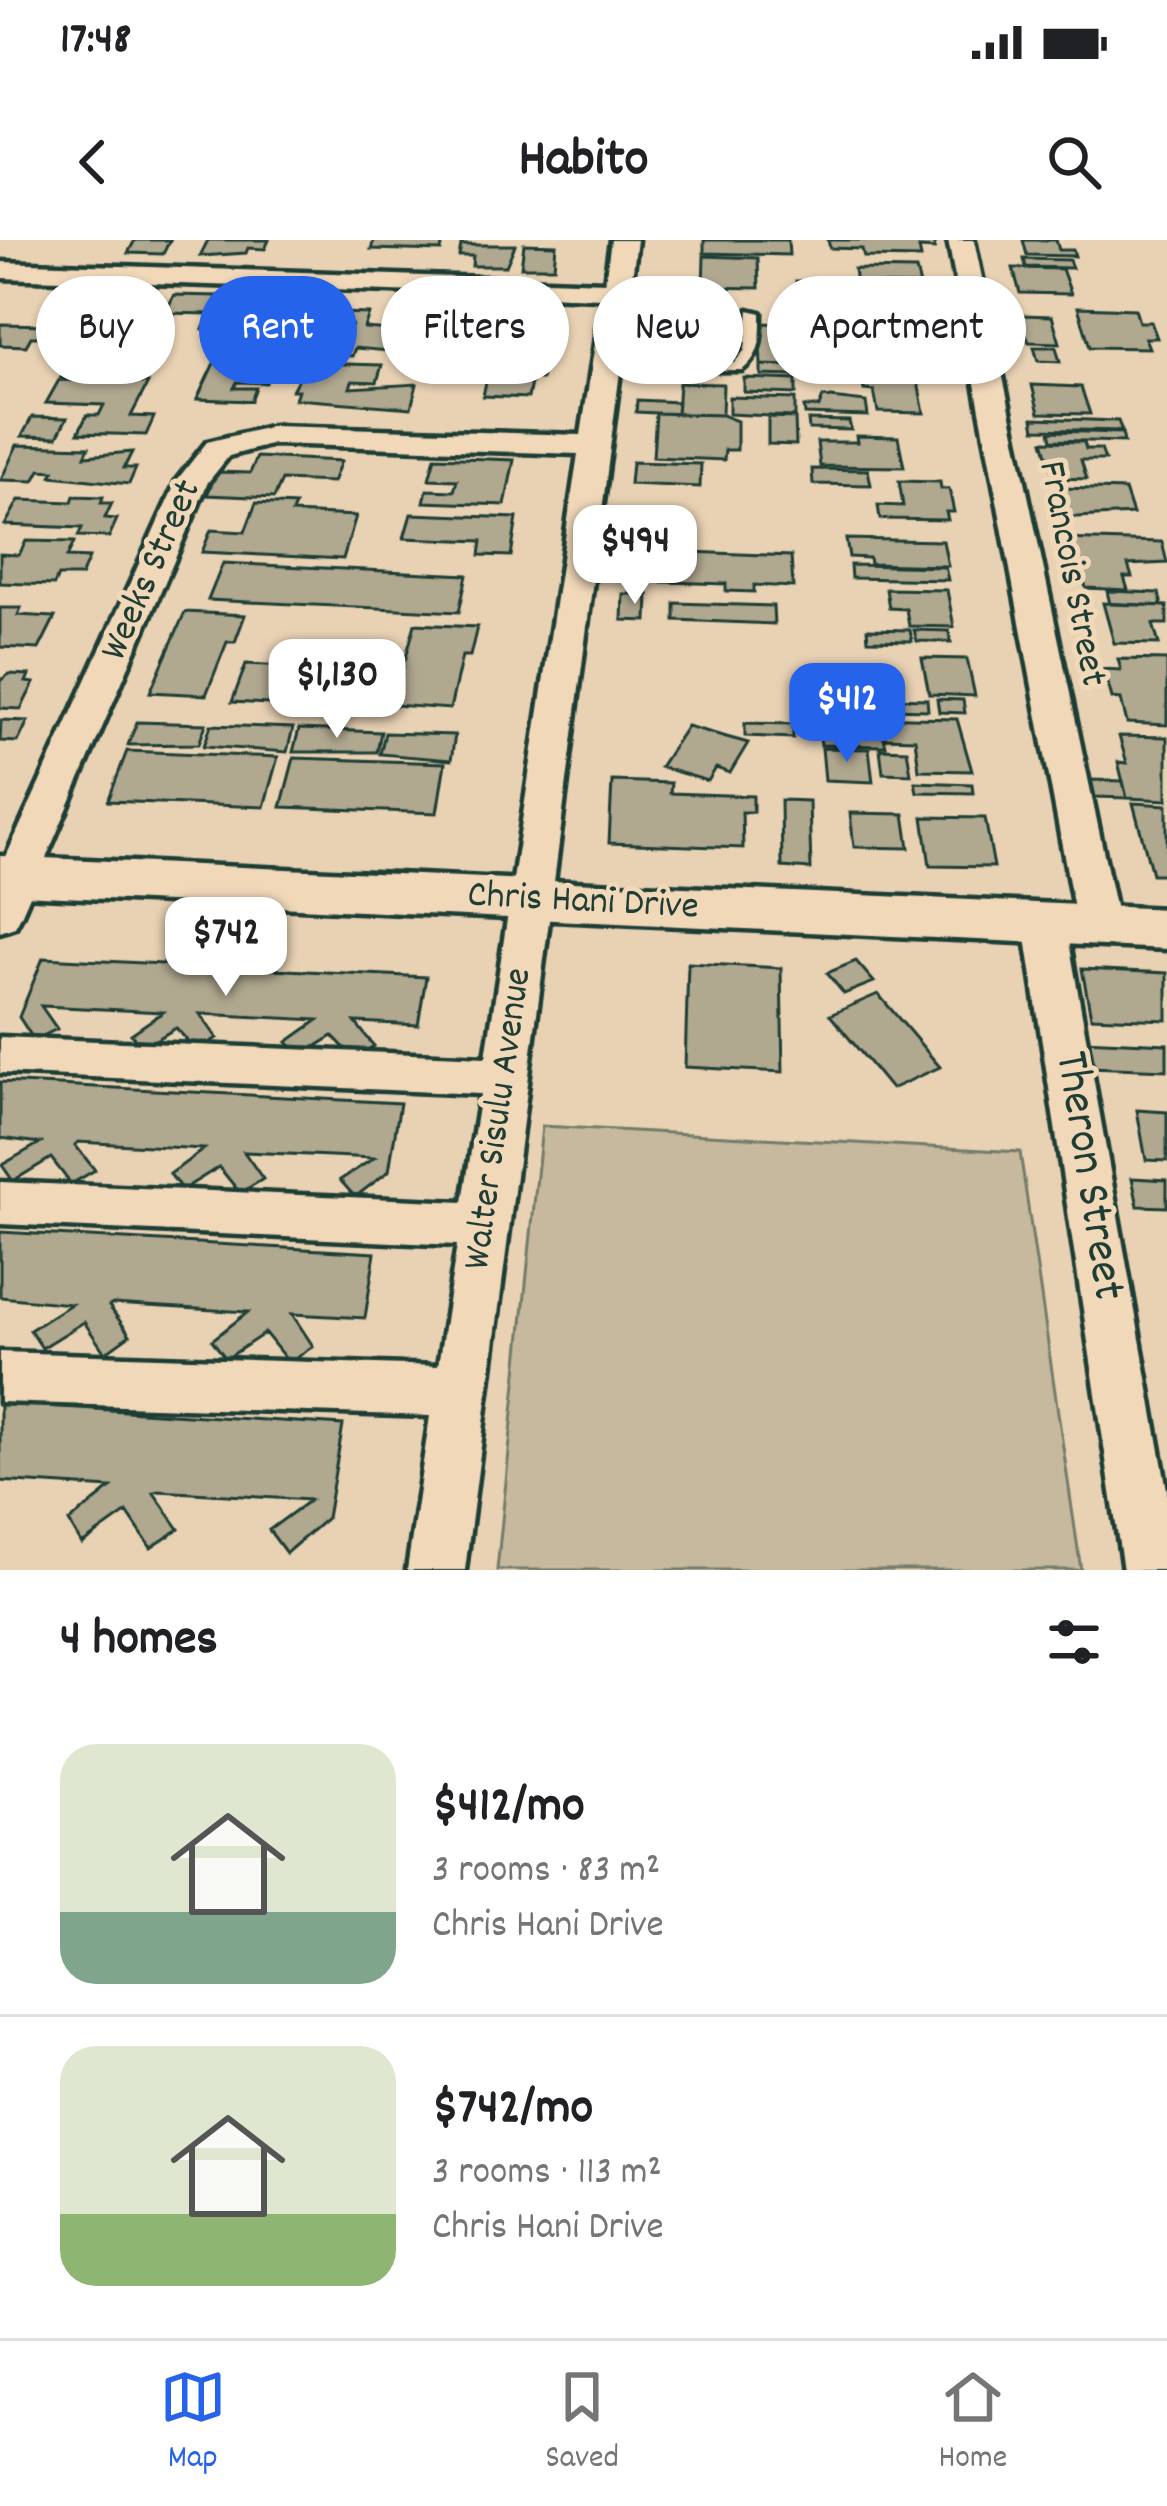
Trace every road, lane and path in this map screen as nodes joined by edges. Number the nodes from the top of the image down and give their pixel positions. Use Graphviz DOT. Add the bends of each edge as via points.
graph roads {
  1 [pos="624,240"];
  2 [pos="961,240"];
  3 [pos="0,270"];
  4 [pos="619,276"];
  5 [pos="593,289"];
  6 [pos="754,313"];
  7 [pos="743,364"];
  8 [pos="604,384"];
  9 [pos="597,445"];
  10 [pos="5,889"];
  11 [pos="531,901"];
  12 [pos="1072,925"];
  13 [pos="1167,929"];
  14 [pos="0,1055"];
  15 [pos="507,1077"];
  16 [pos="0,1203"];
  17 [pos="486,1225"];
  18 [pos="0,1377"];
  19 [pos="461,1393"];
  20 [pos="436,1570"];
  21 [pos="1152,1570"];
  1 -- 4 [label="street, Walter Sisulu Avenue"];
  2 -- 12 [label="street, Francois Street"];
  3 -- 5 [label="street"];
  6 -- 7 [label="lane" via="754,345"];
  8 -- 9 [label="street, Walter Sisulu Avenue"];
  9 -- 10 [label="street, Weeks Street" via="273,435 218,449 193,480"];
  9 -- 11 [label="street, Walter Sisulu Avenue"];
  10 -- 11 [label="street, Chris Hani Drive"];
  11 -- 12 [label="street, Chris Hani Drive"];
  11 -- 15 [label="street, Walter Sisulu Avenue"];
  12 -- 13 [label="street, Chris Hani Drive"];
  12 -- 21 [label="street, Theron Street"];
  14 -- 15 [label="street"];
  15 -- 17 [label="street, Walter Sisulu Avenue"];
  16 -- 17 [label="street"];
  17 -- 19 [label="street, Walter Sisulu Avenue"];
  18 -- 19 [label="street"];
  19 -- 20 [label="street, Walter Sisulu Avenue"];
}
